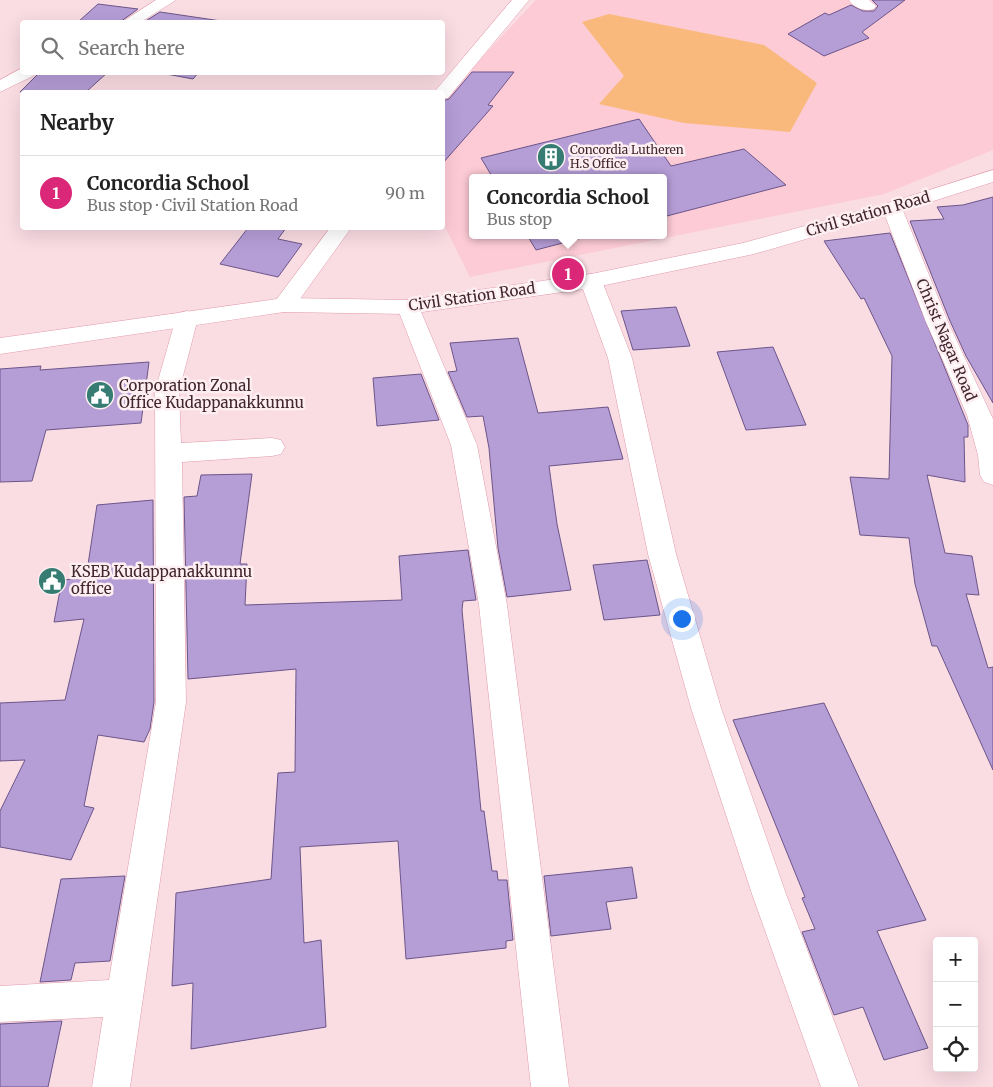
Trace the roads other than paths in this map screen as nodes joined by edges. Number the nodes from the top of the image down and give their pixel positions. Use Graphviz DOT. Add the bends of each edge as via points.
graph roads {
  1 [pos="167,0"];
  2 [pos="521,0"];
  3 [pos="133,20"];
  4 [pos="22,75"];
  5 [pos="0,87"];
  6 [pos="445,90"];
  7 [pos="993,176"];
  8 [pos="892,208"];
  9 [pos="339,230"];
  10 [pos="591,281"];
  11 [pos="284,305"];
  12 [pos="408,307"];
  13 [pos="187,318"];
  14 [pos="0,346"];
  15 [pos="272,447"];
  16 [pos="169,453"];
  17 [pos="993,475"];
  18 [pos="124,998"];
  19 [pos="0,1004"];
  20 [pos="111,1087"];
  21 [pos="550,1087"];
  22 [pos="840,1087"];
  1 -- 3 [label="street"];
  2 -- 6 [label="street"];
  4 -- 5 [label="street"];
  7 -- 8 [label="street, Civil Station Road"];
  8 -- 10 [label="street, Civil Station Road" via="746,250"];
  8 -- 17 [label="street, Christ Nagar Road" via="937,323 973,400 992,453"];
  9 -- 11 [label="street"];
  10 -- 12 [label="street, Civil Station Road"];
  10 -- 22 [label="street" via="620,358 662,554 706,708 769,894"];
  11 -- 12 [label="street, Civil Station Road"];
  11 -- 13 [label="street, Civil Station Road"];
  12 -- 21 [label="street" via="466,454 493,605"];
  13 -- 14 [label="street, Civil Station Road"];
  13 -- 16 [label="street" via="167,390"];
  15 -- 16 [label="street"];
  16 -- 18 [label="street" via="171,702"];
  18 -- 19 [label="street"];
  18 -- 20 [label="street"];
}
